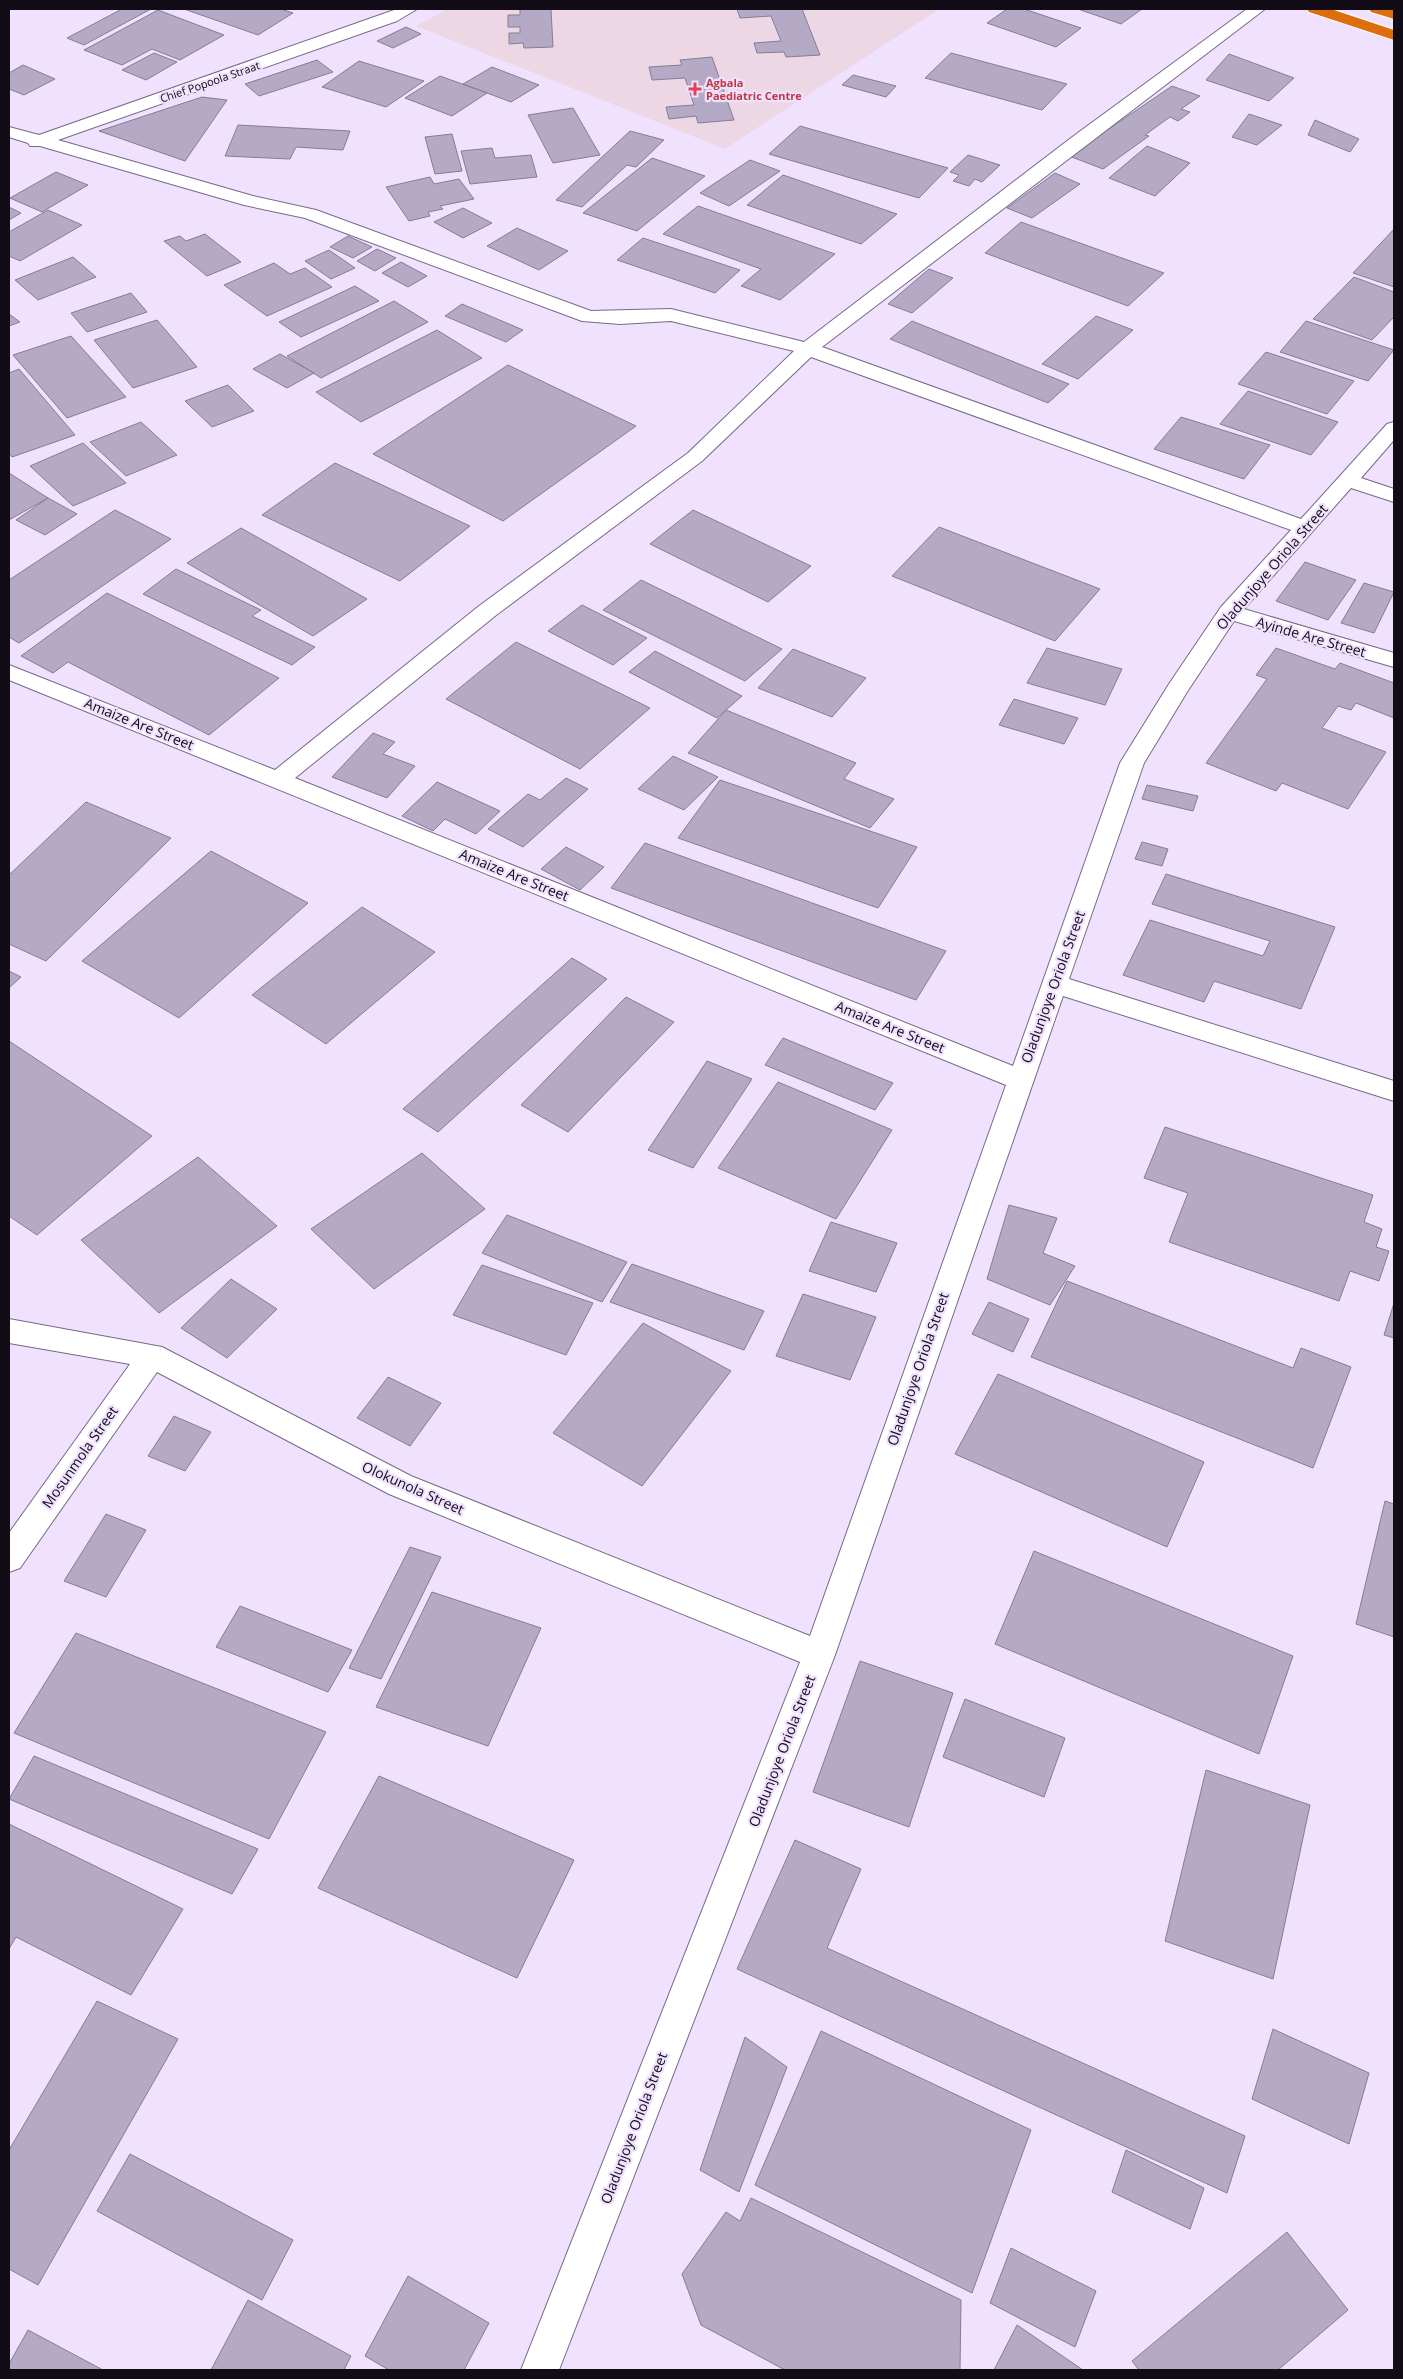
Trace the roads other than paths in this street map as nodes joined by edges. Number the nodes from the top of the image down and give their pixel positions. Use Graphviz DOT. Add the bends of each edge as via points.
graph roads {
  1 [pos="409,9"];
  2 [pos="1257,9"];
  3 [pos="1315,9"];
  4 [pos="1377,9"];
  5 [pos="1394,14"];
  6 [pos="1394,35"];
  7 [pos="9,132"];
  8 [pos="38,141"];
  9 [pos="9,150"];
  10 [pos="808,349"];
  11 [pos="1394,428"];
  12 [pos="1348,480"];
  13 [pos="1394,496"];
  14 [pos="1306,528"];
  15 [pos="1229,612"];
  16 [pos="1394,660"];
  17 [pos="9,672"];
  18 [pos="279,780"];
  19 [pos="1054,984"];
  20 [pos="1020,1079"];
  21 [pos="1394,1091"];
  22 [pos="9,1331"];
  23 [pos="152,1356"];
  24 [pos="9,1558"];
  25 [pos="819,1655"];
  26 [pos="540,2370"];
  1 -- 8 [label="street, Chief Popoola Straat" via="383,21"];
  2 -- 10 [label="street" via="1089,133"];
  3 -- 6 [label="highway"];
  4 -- 5 [label="highway"];
  7 -- 8 [label="street"];
  8 -- 9 [label="street, Chief Popoola Straat"];
  8 -- 10 [label="street" via="250,201 310,214 589,317 671,314"];
  10 -- 14 [label="street"];
  10 -- 18 [label="street" via="695,457 487,611"];
  11 -- 12 [label="street, Oladunjoye Oriola Street"];
  12 -- 13 [label="street"];
  12 -- 14 [label="street, Oladunjoye Oriola Street"];
  14 -- 15 [label="street, Oladunjoye Oriola Street"];
  15 -- 16 [label="street, Ayinde Are Street"];
  15 -- 19 [label="street, Oladunjoye Oriola Street" via="1176,689 1132,763"];
  17 -- 18 [label="street, Amaize Are Street"];
  18 -- 20 [label="street, Amaize Are Street"];
  19 -- 20 [label="street, Oladunjoye Oriola Street"];
  19 -- 21 [label="street"];
  20 -- 25 [label="street, Oladunjoye Oriola Street"];
  22 -- 23 [label="street, Olokunola Street"];
  23 -- 24 [label="street, Mosunmola Street"];
  23 -- 25 [label="street, Olokunola Street" via="400,1486"];
  25 -- 26 [label="street, Oladunjoye Oriola Street"];
}
